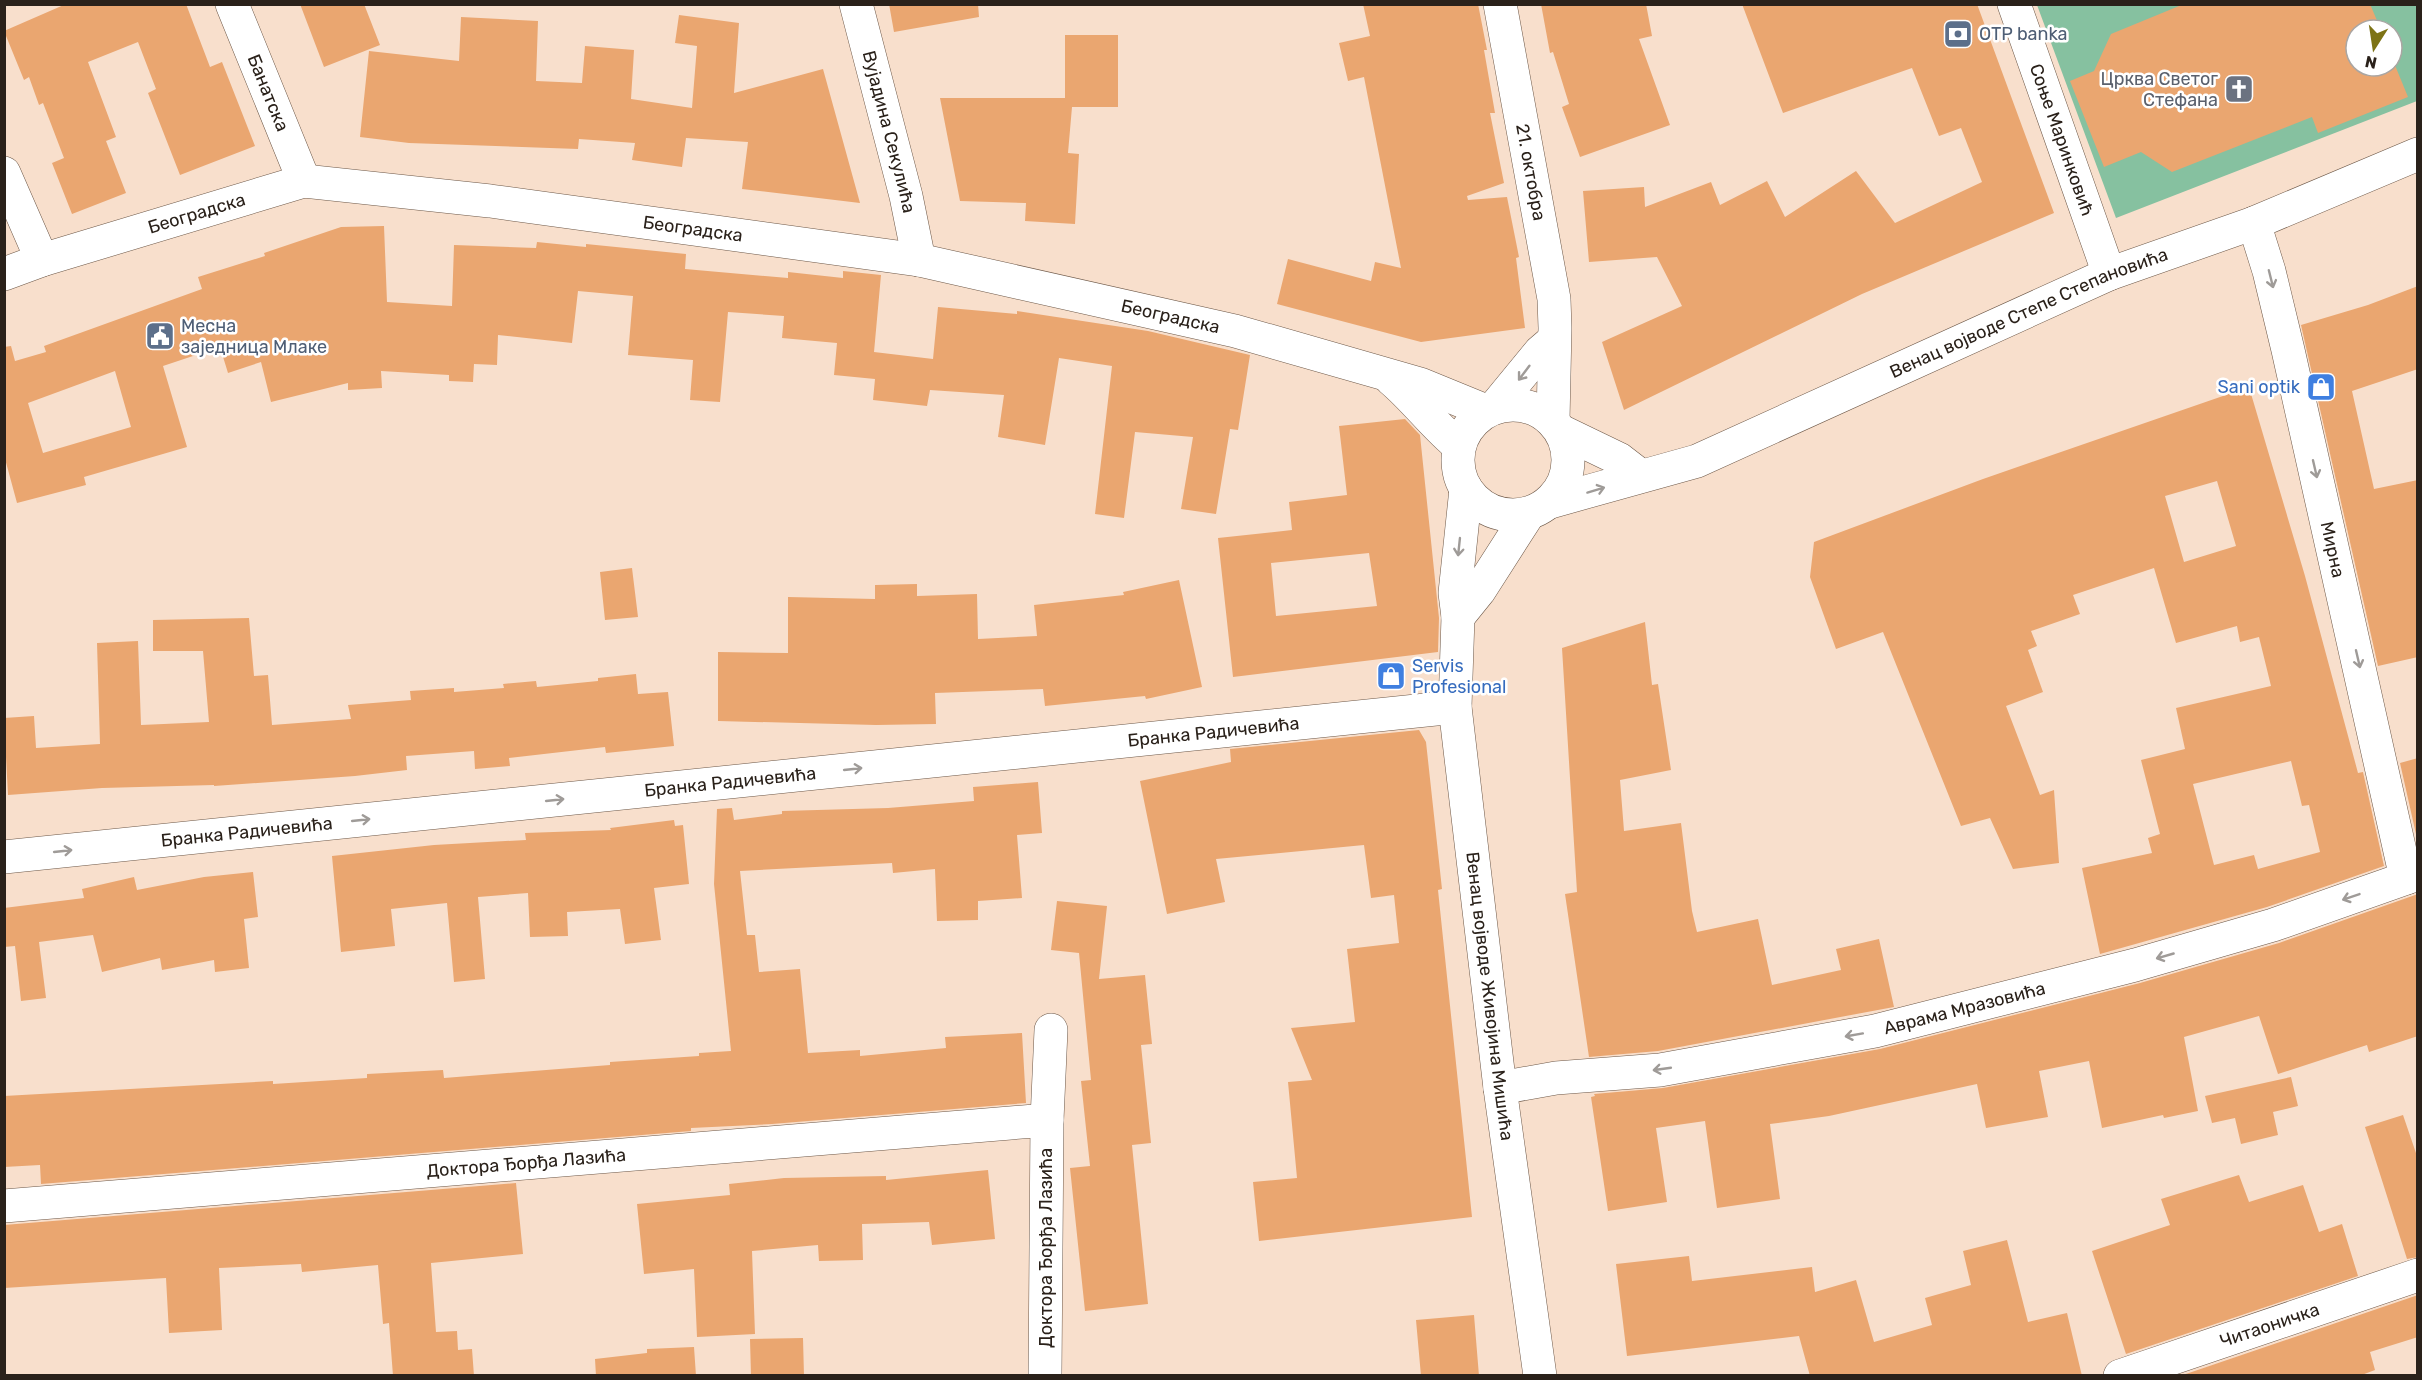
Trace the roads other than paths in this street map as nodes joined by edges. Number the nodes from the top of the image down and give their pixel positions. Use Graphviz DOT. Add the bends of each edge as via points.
graph roads {
  1 [pos="232,4"];
  2 [pos="856,4"];
  3 [pos="1500,4"];
  4 [pos="2014,4"];
  5 [pos="2418,154"];
  6 [pos="4,173"];
  7 [pos="304,181"];
  8 [pos="2254,223"];
  9 [pos="42,260"];
  10 [pos="919,260"];
  11 [pos="4,274"];
  12 [pos="2109,274"];
  13 [pos="1554,340"];
  14 [pos="1383,372"];
  15 [pos="1490,410"];
  16 [pos="1557,426"];
  17 [pos="1459,446"];
  18 [pos="1641,476"];
  19 [pos="1466,489"];
  20 [pos="1540,507"];
  21 [pos="1458,616"];
  22 [pos="1455,707"];
  23 [pos="4,857"];
  24 [pos="2412,876"];
  25 [pos="1050,1030"];
  26 [pos="1500,1088"];
  27 [pos="1047,1120"];
  28 [pos="4,1206"];
  29 [pos="2418,1275"];
  30 [pos="1046,1376"];
  31 [pos="1540,1376"];
  32 [pos="2120,1376"];
  1 -- 7 [label="street, Банатска"];
  2 -- 10 [label="street, Вујадина Секулића"];
  3 -- 13 [label="street, 21. октобра" via="1554,299"];
  4 -- 12 [label="street, Соње Маринковић"];
  5 -- 8 [label="street, Венац војводе Степе Степановића"];
  6 -- 9 [label="street"];
  7 -- 9 [label="street, Београдска"];
  7 -- 10 [label="street, Београдска" via="502,202"];
  8 -- 12 [label="street, Венац војводе Степе Степановића"];
  8 -- 24 [label="street, Мирна, one-way" via="2290,357"];
  9 -- 11 [label="street, Београдска"];
  10 -- 14 [label="street, Београдска" via="1235,331"];
  12 -- 18 [label="street, Венац војводе Степе Степановића" via="1697,462"];
  13 -- 15 [label="street, one-way"];
  13 -- 16 [label="street, 21. октобра"];
  14 -- 15 [label="street, Београдска"];
  14 -- 17 [label="street, Београдска"];
  15 -- 16 [label="street" via="1525,406"];
  15 -- 17 [label="street" via="1474,420"];
  16 -- 18 [label="street" via="1619,459"];
  16 -- 20 [label="street" via="1569,457 1568,470 1558,493"];
  17 -- 19 [label="street" via="1457,461"];
  20 -- 18 [label="street, Венац војводе Степе Степановића, one-way"];
  19 -- 20 [label="street" via="1475,501 1502,514"];
  19 -- 21 [label="street, Венац војводе Живојина Мишића, one-way" via="1455,592"];
  20 -- 21 [label="street"];
  21 -- 22 [label="street, Венац војводе Живојина Мишића"];
  23 -- 22 [label="street, Бранка Радичевића, one-way"];
  22 -- 26 [label="street, Венац војводе Живојина Мишића"];
  24 -- 26 [label="street, Аврама Мразовића, one-way" via="2273,925 2135,965 1875,1031 1660,1070 1556,1078"];
  25 -- 27 [label="street, Доктора Ђорђа Лазића"];
  26 -- 31 [label="street, Венац војводе Живојина Мишића"];
  27 -- 28 [label="street, Доктора Ђорђа Лазића"];
  27 -- 30 [label="street, Доктора Ђорђа Лазића"];
  29 -- 32 [label="street, Читаоничка"];
}
